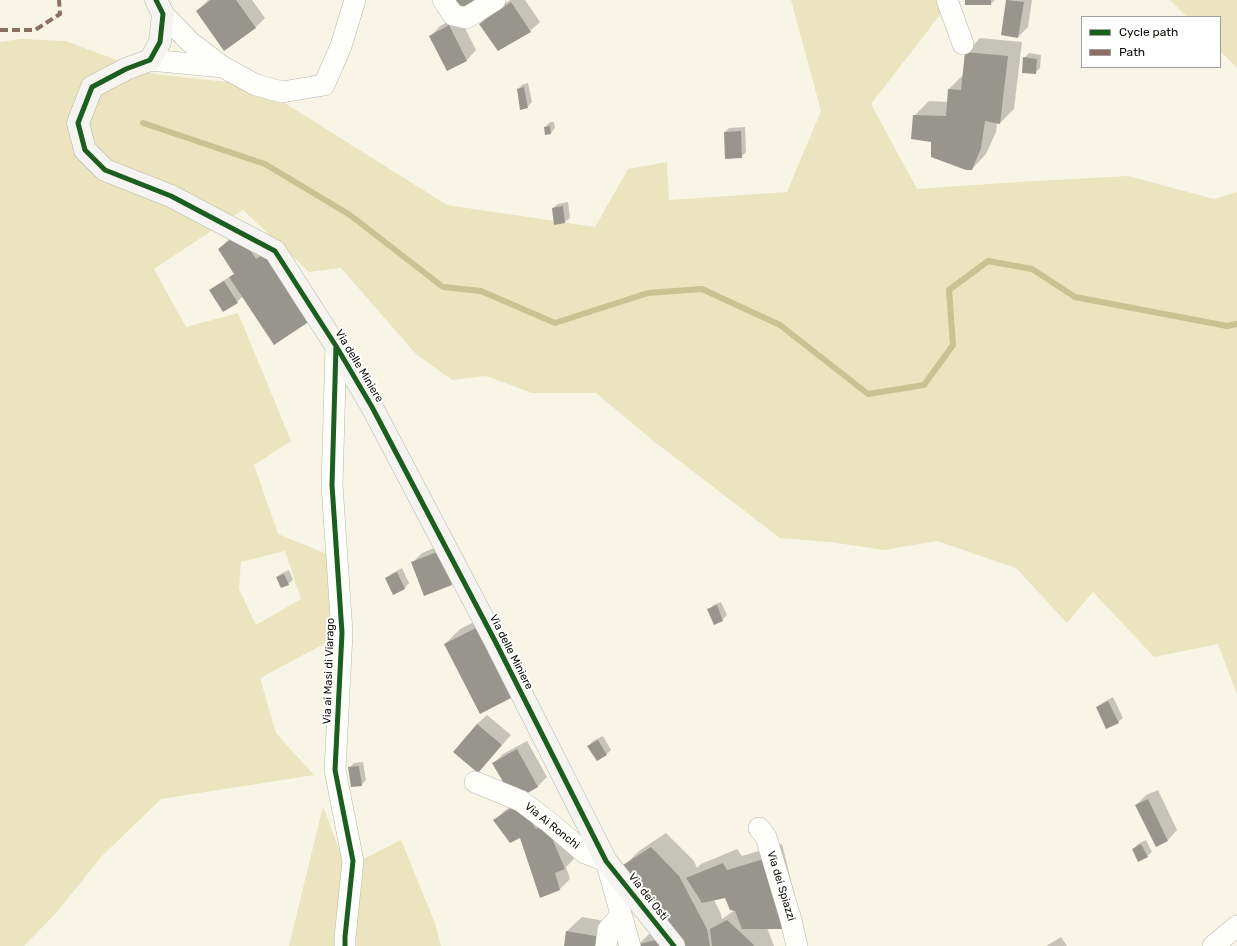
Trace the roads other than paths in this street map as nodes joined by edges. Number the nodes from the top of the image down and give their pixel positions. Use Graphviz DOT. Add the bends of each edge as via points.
graph roads {
  1 [pos="355,0"];
  2 [pos="443,0"];
  3 [pos="495,0"];
  4 [pos="947,0"];
  5 [pos="160,7"];
  6 [pos="963,44"];
  7 [pos="150,60"];
  8 [pos="223,67"];
  9 [pos="336,346"];
  10 [pos="474,782"];
  11 [pos="759,828"];
  12 [pos="606,860"];
  13 [pos="621,915"];
  14 [pos="1237,926"];
  15 [pos="345,946"];
  16 [pos="606,946"];
  17 [pos="630,946"];
  18 [pos="674,946"];
  19 [pos="798,946"];
  20 [pos="1213,946"];
  1 -- 8 [label="street" via="341,46 324,86 282,92 256,85"];
  2 -- 3 [label="street" via="453,15 466,18"];
  4 -- 6 [label="street"];
  5 -- 7 [label="street" via="160,42"];
  5 -- 8 [label="street" via="190,42"];
  7 -- 8 [label="street"];
  7 -- 9 [label="street, Via delle Miniere" via="126,69 92,88 78,123 84,150 105,170 171,196 275,251"];
  9 -- 12 [label="street, Via delle Miniere" via="372,407"];
  9 -- 15 [label="street, Via ai Masi di Viarago" via="332,485 342,632 335,770 353,860"];
  10 -- 12 [label="street, Via Ai Ronchi" via="521,801 585,853"];
  11 -- 19 [label="street, Via dei Spiazzi" via="766,837"];
  12 -- 13 [label="street"];
  12 -- 18 [label="street, Via dei Osti"];
  13 -- 16 [label="street" via="608,930"];
  13 -- 17 [label="street"];
  14 -- 20 [label="street"];
}
